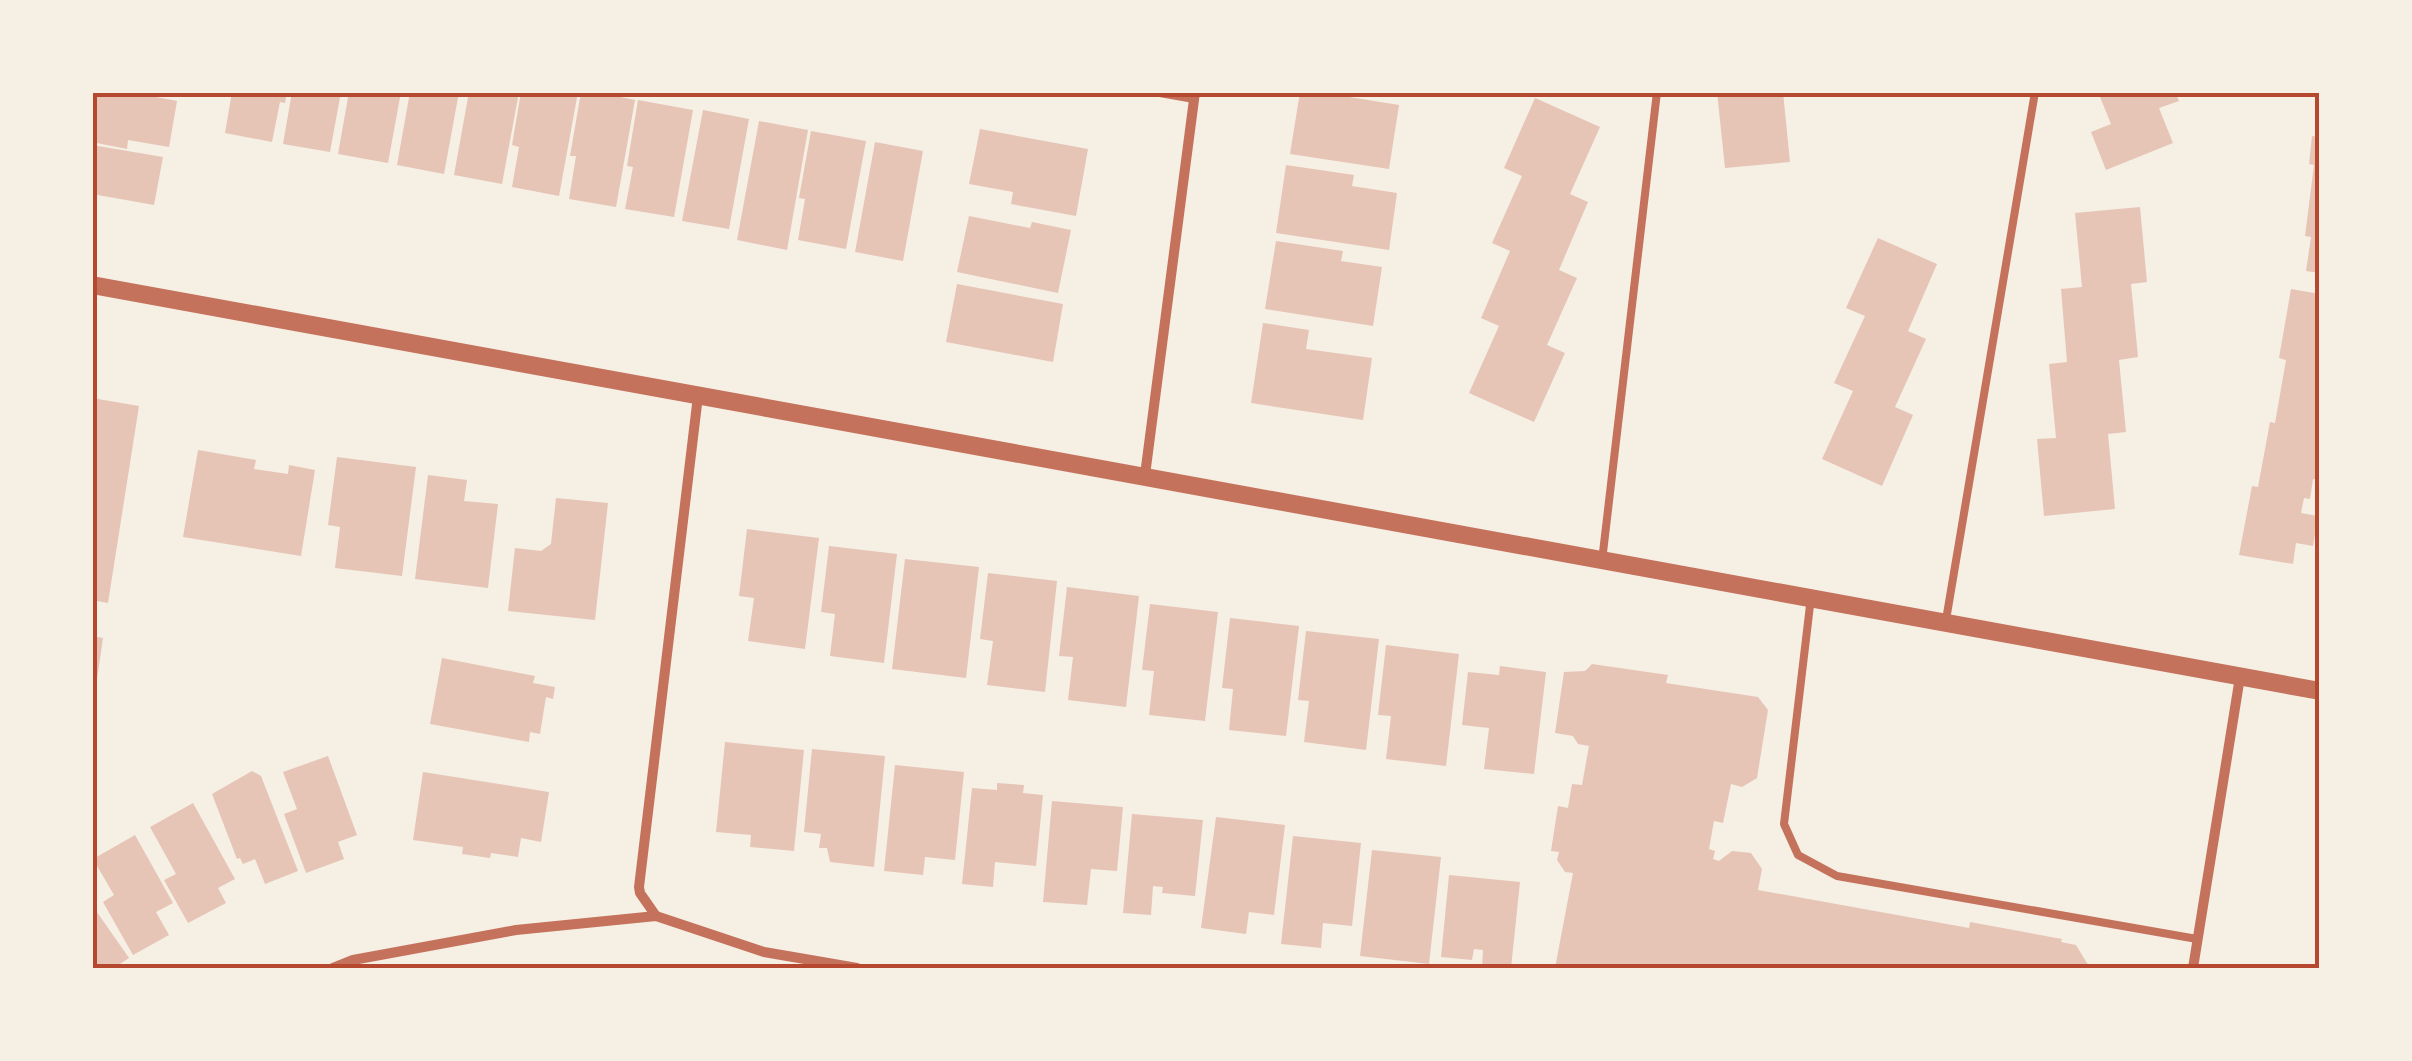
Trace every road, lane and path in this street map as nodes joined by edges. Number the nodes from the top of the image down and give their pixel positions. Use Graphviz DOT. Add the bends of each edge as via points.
graph roads {
  1 [pos="1160,92"];
  2 [pos="1657,92"];
  3 [pos="2035,92"];
  4 [pos="1195,96"];
  5 [pos="92,285"];
  6 [pos="698,396"];
  7 [pos="1145,475"];
  8 [pos="1602,561"];
  9 [pos="1811,598"];
  10 [pos="1946,621"];
  11 [pos="2240,677"];
  12 [pos="2320,690"];
  13 [pos="656,916"];
  14 [pos="2197,939"];
  15 [pos="332,968"];
  16 [pos="857,968"];
  17 [pos="2192,968"];
  1 -- 4 [label="street"];
  2 -- 8 [label="lane"];
  3 -- 10 [label="lane"];
  4 -- 7 [label="street"];
  5 -- 6 [label="street"];
  6 -- 7 [label="street"];
  6 -- 13 [label="street" via="638,887"];
  7 -- 8 [label="street"];
  8 -- 9 [label="street"];
  9 -- 10 [label="street"];
  9 -- 14 [label="lane" via="1784,824 1798,855 1837,876"];
  10 -- 11 [label="street"];
  11 -- 12 [label="street"];
  11 -- 14 [label="street"];
  13 -- 15 [label="street" via="516,930"];
  13 -- 16 [label="street" via="764,952"];
  14 -- 17 [label="street"];
}
